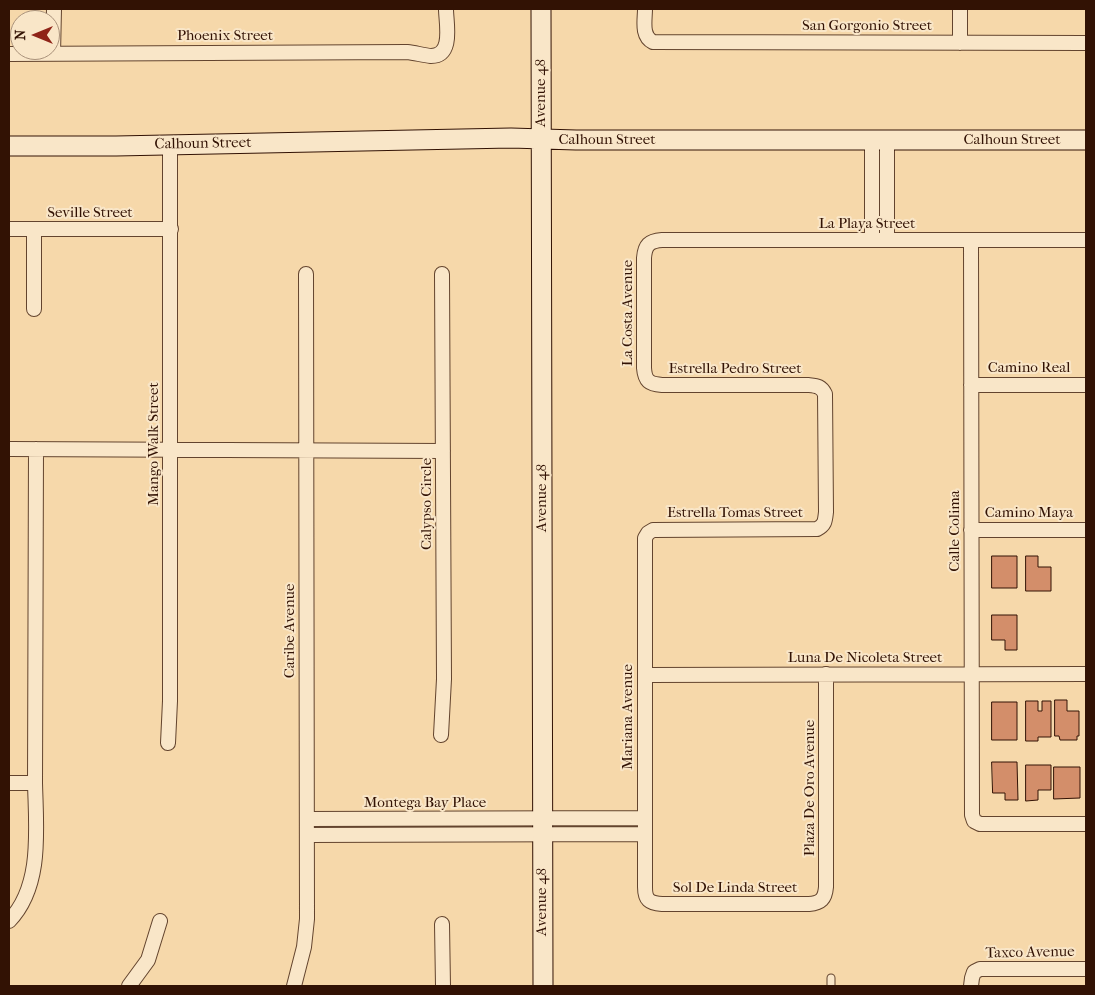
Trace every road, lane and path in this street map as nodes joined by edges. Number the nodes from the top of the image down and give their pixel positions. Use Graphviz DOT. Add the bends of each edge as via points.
graph roads {
  1 [pos="446,9"];
  2 [pos="541,9"];
  3 [pos="645,9"];
  4 [pos="960,9"];
  5 [pos="960,42"];
  6 [pos="1086,42"];
  7 [pos="60,54"];
  8 [pos="541,139"];
  9 [pos="879,140"];
  10 [pos="1086,140"];
  11 [pos="170,145"];
  12 [pos="9,146"];
  13 [pos="9,229"];
  14 [pos="34,229"];
  15 [pos="171,229"];
  16 [pos="879,240"];
  17 [pos="971,240"];
  18 [pos="1086,240"];
  19 [pos="648,243"];
  20 [pos="306,274"];
  21 [pos="442,274"];
  22 [pos="34,310"];
  23 [pos="648,382"];
  24 [pos="971,385"];
  25 [pos="1086,385"];
  26 [pos="9,449"];
  27 [pos="36,449"];
  28 [pos="170,450"];
  29 [pos="443,451"];
  30 [pos="306,452"];
  31 [pos="822,526"];
  32 [pos="971,530"];
  33 [pos="1086,530"];
  34 [pos="648,533"];
  35 [pos="826,674"];
  36 [pos="971,674"];
  37 [pos="1086,674"];
  38 [pos="644,675"];
  39 [pos="441,735"];
  40 [pos="168,743"];
  41 [pos="9,783"];
  42 [pos="35,783"];
  43 [pos="644,818"];
  44 [pos="307,820"];
  45 [pos="1086,824"];
  46 [pos="542,826"];
  47 [pos="644,834"];
  48 [pos="307,835"];
  49 [pos="648,901"];
  50 [pos="823,901"];
  51 [pos="9,921"];
  52 [pos="160,922"];
  53 [pos="442,924"];
  54 [pos="1086,969"];
  55 [pos="831,978"];
  56 [pos="129,986"];
  57 [pos="294,986"];
  58 [pos="443,986"];
  59 [pos="543,986"];
  60 [pos="831,986"];
  61 [pos="971,986"];
  1 -- 7 [label="street, Phoenix Street" via="448,39 441,53 433,56 407,52"];
  2 -- 8 [label="street, Avenue 48"];
  3 -- 5 [label="street, San Gorgonio Street" via="645,34 653,42"];
  4 -- 5 [label="street"];
  5 -- 6 [label="street, San Gorgonio Street"];
  8 -- 9 [label="street, Calhoun Street"];
  8 -- 11 [label="street, Calhoun Street"];
  8 -- 46 [label="street, Avenue 48"];
  9 -- 10 [label="street, Calhoun Street"];
  9 -- 16 [label="street"];
  11 -- 12 [label="street, Calhoun Street"];
  11 -- 15 [label="street, Mango Walk Street"];
  13 -- 14 [label="street, Seville Street"];
  14 -- 15 [label="street, Seville Street"];
  14 -- 22 [label="street"];
  15 -- 28 [label="street, Mango Walk Street"];
  16 -- 17 [label="street, La Playa Street"];
  16 -- 19 [label="street, La Playa Street" via="662,240"];
  17 -- 18 [label="street, La Playa Street"];
  17 -- 24 [label="street, Calle Colima"];
  19 -- 23 [label="street, La Costa Avenue" via="644,258 644,368"];
  20 -- 30 [label="street, Caribe Avenue"];
  21 -- 29 [label="street, Calypso Circle"];
  23 -- 31 [label="street, Estrella Pedro Street" via="662,385 808,385 822,388 825,394 826,512"];
  24 -- 25 [label="street, Camino Real"];
  24 -- 32 [label="street, Calle Colima"];
  26 -- 27 [label="street"];
  27 -- 28 [label="street"];
  27 -- 42 [label="street"];
  28 -- 30 [label="street"];
  28 -- 40 [label="street, Mango Walk Street"];
  29 -- 30 [label="street"];
  29 -- 39 [label="street, Calypso Circle" via="444,679"];
  30 -- 44 [label="street, Caribe Avenue"];
  31 -- 34 [label="street, Estrella Tomas Street" via="808,530 653,530"];
  32 -- 33 [label="street, Camino Maya"];
  32 -- 36 [label="street, Calle Colima"];
  34 -- 38 [label="street, Mariana Avenue" via="644,547"];
  35 -- 36 [label="street, Luna De Nicoleta Street"];
  35 -- 38 [label="street, Luna De Nicoleta Street"];
  35 -- 50 [label="street, Plaza De Oro Avenue" via="826,895"];
  36 -- 37 [label="street, Luna De Nicoleta Street"];
  36 -- 45 [label="street, Calle Colima" via="971,807 974,821 980,824"];
  38 -- 43 [label="street, Mariana Avenue"];
  41 -- 42 [label="street"];
  42 -- 51 [label="street" via="36,833 32,880 16,914"];
  43 -- 46 [label="street"];
  43 -- 47 [label="street, Mariana Avenue"];
  44 -- 46 [label="street, Montega Bay Place"];
  44 -- 48 [label="street, Caribe Avenue"];
  46 -- 47 [label="street"];
  46 -- 48 [label="street" via="513,835"];
  46 -- 59 [label="street, Avenue 48"];
  47 -- 49 [label="street, Mariana Avenue" via="645,895"];
  48 -- 57 [label="street, Caribe Avenue" via="307,919"];
  49 -- 50 [label="street, Sol De Linda Street" via="662,904 809,904"];
  52 -- 56 [label="street" via="148,960"];
  53 -- 58 [label="street"];
  54 -- 61 [label="street, Taxco Avenue" via="980,970 974,972"];
  55 -- 60 [label="lane"];
}
